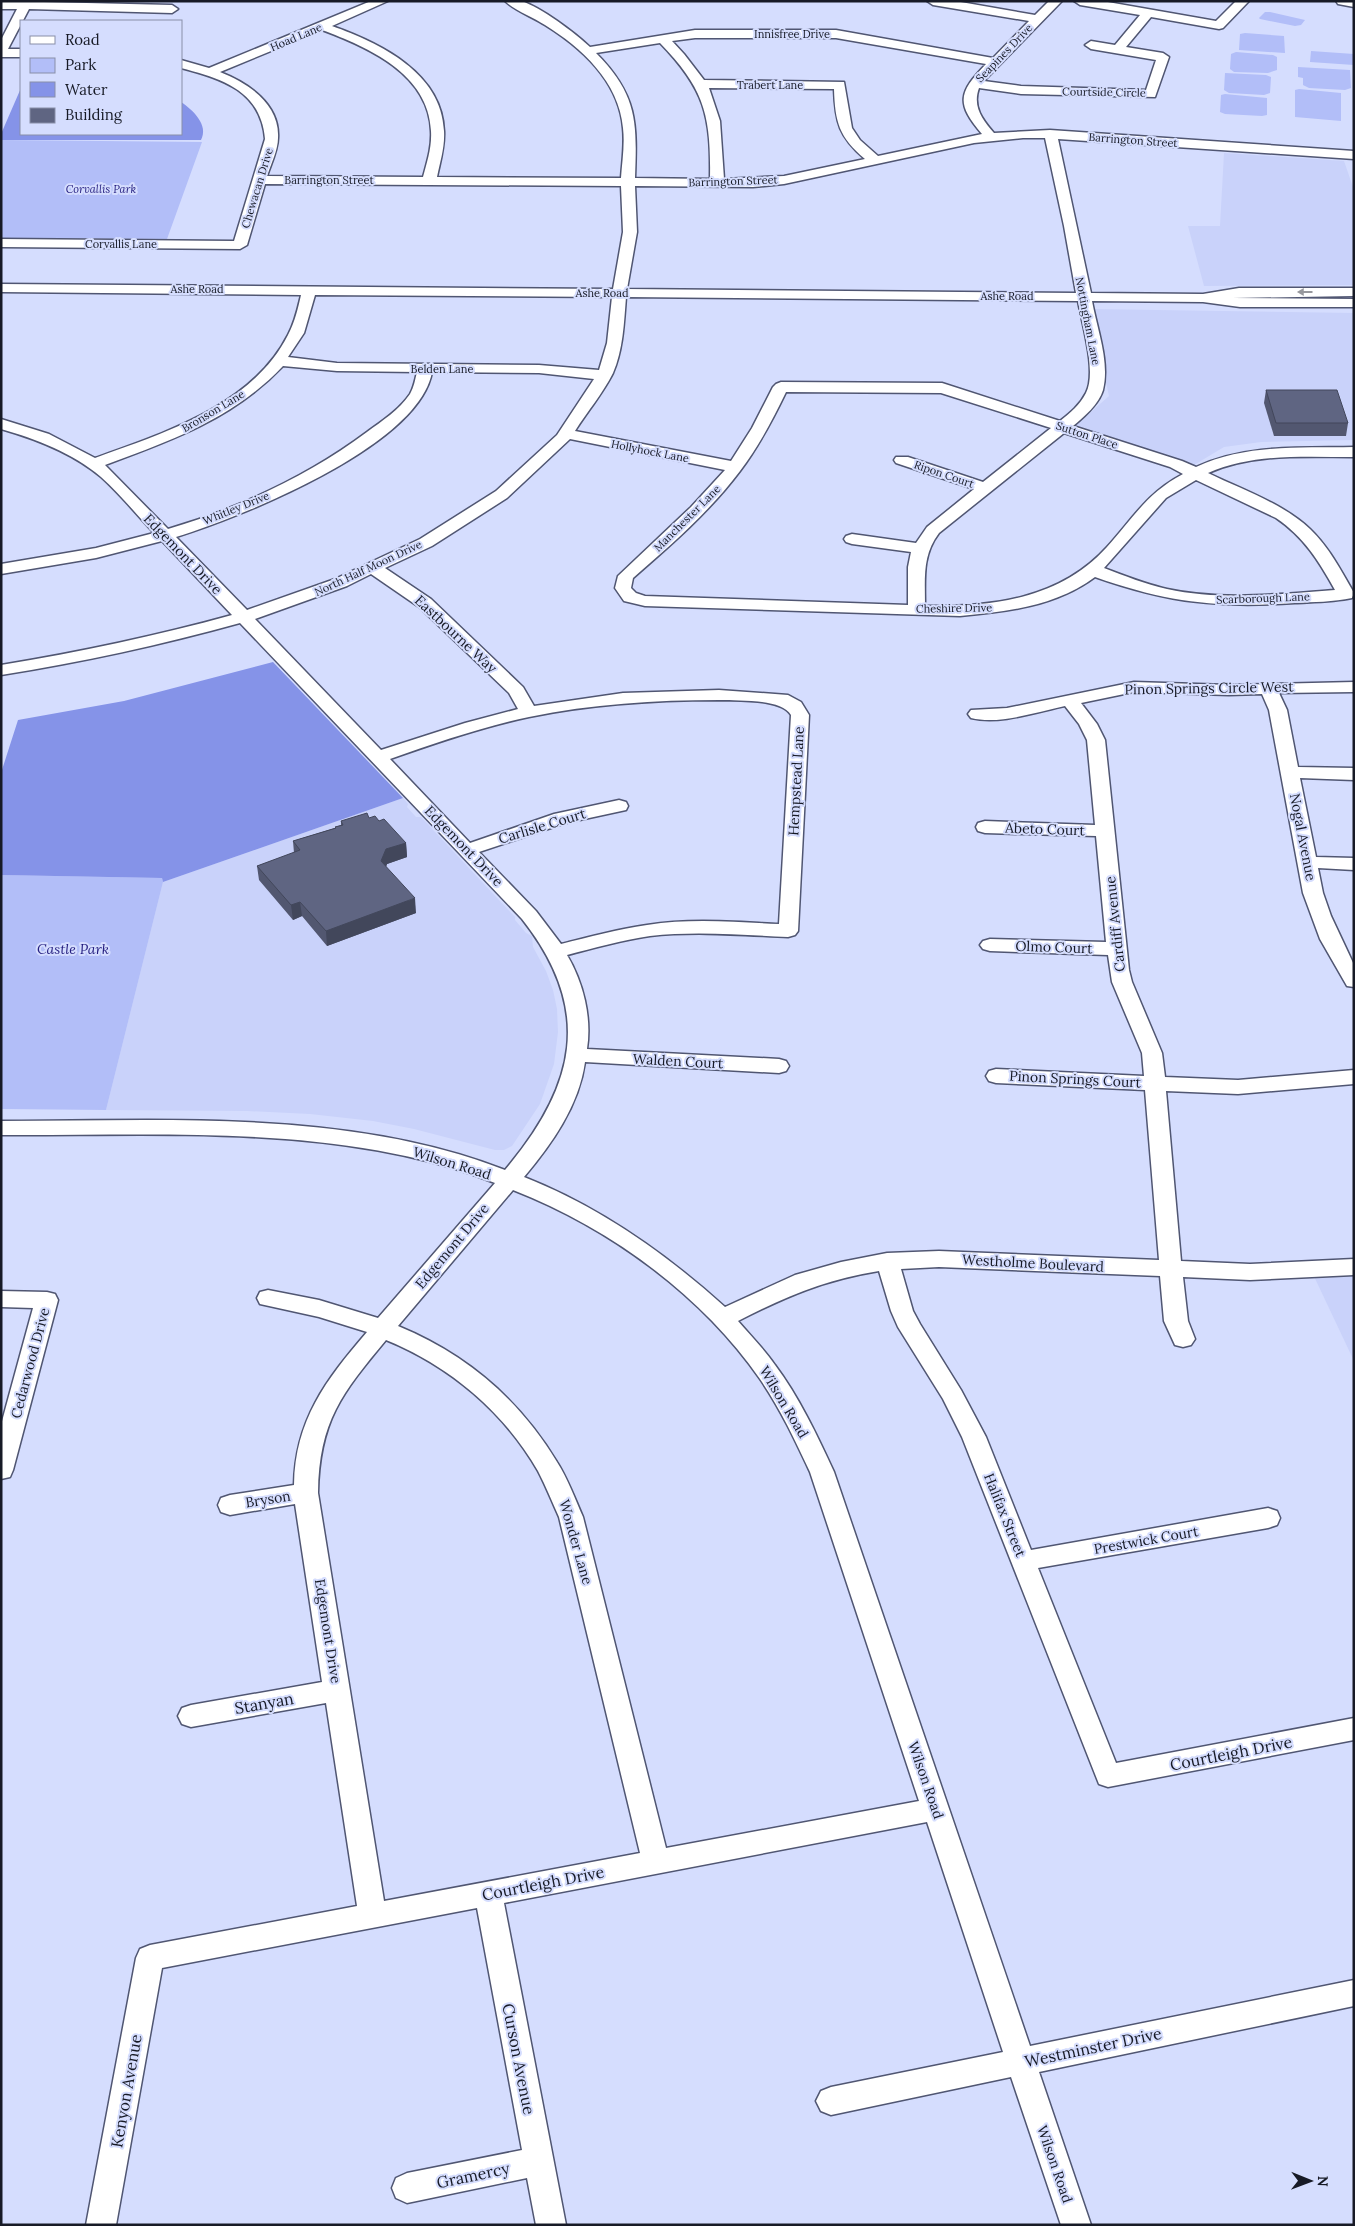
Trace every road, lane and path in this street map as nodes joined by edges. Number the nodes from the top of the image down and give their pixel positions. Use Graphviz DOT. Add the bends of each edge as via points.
graph roads {
  1 [pos="382,1"];
  2 [pos="511,1"];
  3 [pos="933,1"];
  4 [pos="1056,1"];
  5 [pos="1080,1"];
  6 [pos="1243,1"];
  7 [pos="1342,1"];
  8 [pos="26,3"];
  9 [pos="1354,3"];
  10 [pos="1,5"];
  11 [pos="172,9"];
  12 [pos="1148,13"];
  13 [pos="1038,19"];
  14 [pos="322,26"];
  15 [pos="663,39"];
  16 [pos="1091,45"];
  17 [pos="1118,49"];
  18 [pos="588,52"];
  19 [pos="1,53"];
  20 [pos="20,53"];
  21 [pos="994,62"];
  22 [pos="182,64"];
  23 [pos="210,72"];
  24 [pos="701,84"];
  25 [pos="974,84"];
  26 [pos="1050,134"];
  27 [pos="990,136"];
  28 [pos="1354,154"];
  29 [pos="875,160"];
  30 [pos="260,180"];
  31 [pos="429,181"];
  32 [pos="628,183"];
  33 [pos="717,183"];
  34 [pos="1,243"];
  35 [pos="240,245"];
  36 [pos="1,288"];
  37 [pos="309,291"];
  38 [pos="1354,292"];
  39 [pos="620,293"];
  40 [pos="1083,297"];
  41 [pos="1203,298"];
  42 [pos="1354,304"];
  43 [pos="279,360"];
  44 [pos="425,368"];
  45 [pos="604,375"];
  46 [pos="781,387"];
  47 [pos="1,424"];
  48 [pos="1063,427"];
  49 [pos="566,434"];
  50 [pos="1354,452"];
  51 [pos="902,460"];
  52 [pos="94,464"];
  53 [pos="735,467"];
  54 [pos="1197,473"];
  55 [pos="986,488"];
  56 [pos="164,534"];
  57 [pos="852,538"];
  58 [pos="919,548"];
  59 [pos="373,568"];
  60 [pos="1,569"];
  61 [pos="1093,570"];
  62 [pos="625,592"];
  63 [pos="1346,594"];
  64 [pos="917,609"];
  65 [pos="244,618"];
  66 [pos="1,670"];
  67 [pos="1354,687"];
  68 [pos="1268,688"];
  69 [pos="1069,700"];
  70 [pos="528,712"];
  71 [pos="978,714"];
  72 [pos="378,757"];
  73 [pos="1290,772"];
  74 [pos="1354,774"];
  75 [pos="619,806"];
  76 [pos="985,827"];
  77 [pos="1106,831"];
  78 [pos="467,850"];
  79 [pos="1307,862"];
  80 [pos="1354,864"];
  81 [pos="990,945"];
  82 [pos="1117,949"];
  83 [pos="557,951"];
  84 [pos="1354,981"];
  85 [pos="577,1056"];
  86 [pos="779,1066"];
  87 [pos="996,1076"];
  88 [pos="1354,1077"];
  89 [pos="1155,1083"];
  90 [pos="1,1128"];
  91 [pos="508,1180"];
  92 [pos="887,1261"];
  93 [pos="1354,1268"];
  94 [pos="1171,1270"];
  95 [pos="268,1298"];
  96 [pos="1,1299"];
  97 [pos="723,1318"];
  98 [pos="384,1327"];
  99 [pos="1184,1339"];
  100 [pos="1,1470"];
  101 [pos="306,1493"];
  102 [pos="230,1505"];
  103 [pos="1268,1518"];
  104 [pos="1024,1561"];
  105 [pos="337,1690"];
  106 [pos="191,1716"];
  107 [pos="1354,1729"];
  108 [pos="1108,1776"];
  109 [pos="936,1809"];
  110 [pos="656,1862"];
  111 [pos="488,1894"];
  112 [pos="372,1916"];
  113 [pos="150,1958"];
  114 [pos="1354,1993"];
  115 [pos="1021,2062"];
  116 [pos="831,2101"];
  117 [pos="539,2161"];
  118 [pos="407,2188"];
  119 [pos="101,2225"];
  120 [pos="551,2225"];
  121 [pos="1076,2225"];
  1 -- 14 [label="street, Hoad Lane"];
  2 -- 18 [label="street, North Half Moon Drive" via="561,30"];
  3 -- 13 [label="street"];
  4 -- 13 [label="street, Seapines Drive"];
  5 -- 12 [label="street"];
  6 -- 12 [label="street" via="1219,25"];
  7 -- 9 [label="street"];
  8 -- 10 [label="street"];
  8 -- 11 [label="street"];
  8 -- 19 [label="street"];
  12 -- 17 [label="street"];
  13 -- 21 [label="street, Seapines Drive"];
  14 -- 23 [label="street, Hoad Lane"];
  14 -- 31 [label="street" via="388,58 421,87 437,124"];
  15 -- 18 [label="street, Innisfree Drive"];
  15 -- 21 [label="street, Innisfree Drive" via="709,33 836,34"];
  15 -- 24 [label="street"];
  16 -- 17 [label="street, Courtside Circle"];
  17 -- 25 [label="street, Courtside Circle" via="1163,56 1151,94 1022,90"];
  18 -- 32 [label="street, North Half Moon Drive" via="615,84 627,111 631,140"];
  19 -- 20 [label="street"];
  21 -- 25 [label="street, Seapines Drive"];
  22 -- 23 [label="street, Chewacan Drive"];
  23 -- 30 [label="street, Chewacan Drive" via="246,90 267,112 272,139"];
  24 -- 29 [label="street, Trabert Lane" via="840,85 845,131"];
  24 -- 33 [label="street" via="716,125"];
  25 -- 27 [label="street, Seapines Drive" via="970,106"];
  26 -- 27 [label="street, Barrington Street"];
  26 -- 28 [label="street, Barrington Street"];
  26 -- 40 [label="street, Nottingham Lane"];
  27 -- 29 [label="street, Barrington Street"];
  29 -- 33 [label="street, Barrington Street" via="784,180"];
  30 -- 31 [label="street, Barrington Street"];
  30 -- 35 [label="street, Chewacan Drive"];
  31 -- 32 [label="street, Barrington Street"];
  32 -- 33 [label="street, Barrington Street"];
  32 -- 39 [label="street, North Half Moon Drive" via="630,224"];
  34 -- 35 [label="street, Corvallis Lane"];
  36 -- 37 [label="street, Ashe Road"];
  37 -- 39 [label="street, Ashe Road"];
  37 -- 43 [label="street, Bronson Lane" via="295,336"];
  38 -- 41 [label="street, Ashe Road, one-way" via="1238,292"];
  39 -- 40 [label="street, Ashe Road"];
  39 -- 45 [label="street, North Half Moon Drive" via="614,348"];
  40 -- 41 [label="street, Ashe Road"];
  40 -- 48 [label="street, Nottingham Lane" via="1098,381 1090,402"];
  41 -- 42 [label="street, Ashe Road" via="1240,303"];
  43 -- 44 [label="street, Belden Lane" via="337,368"];
  43 -- 52 [label="street, Bronson Lane" via="244,394 203,419"];
  44 -- 45 [label="street, Belden Lane"];
  44 -- 56 [label="street, Whitley Drive" via="421,385 408,404 349,452 267,496"];
  45 -- 49 [label="street, North Half Moon Drive"];
  46 -- 48 [label="street, Sutton Place" via="942,388"];
  46 -- 53 [label="street, Manchester Lane"];
  47 -- 52 [label="street, Edgemont Drive" via="59,444"];
  48 -- 54 [label="street, Sutton Place"];
  48 -- 55 [label="street, Nottingham Lane"];
  49 -- 53 [label="street, Hollyhock Lane"];
  49 -- 59 [label="street, North Half Moon Drive" via="526,474 491,501 423,543"];
  50 -- 54 [label="street, Cheshire Drive" via="1245,456"];
  51 -- 55 [label="street, Ripon Court"];
  52 -- 56 [label="street, Edgemont Drive"];
  53 -- 62 [label="street, Manchester Lane" via="704,504 626,576 623,582"];
  54 -- 61 [label="street, Cheshire Drive" via="1160,495"];
  54 -- 63 [label="street, Sutton Place" via="1295,523 1315,542"];
  55 -- 58 [label="street, Nottingham Lane" via="933,530"];
  56 -- 60 [label="street, Whitley Drive" via="89,554"];
  56 -- 65 [label="street, Edgemont Drive"];
  57 -- 58 [label="street"];
  58 -- 64 [label="street"];
  59 -- 65 [label="street, North Half Moon Drive"];
  59 -- 70 [label="street, Eastbourne Way" via="425,603 510,684"];
  61 -- 63 [label="street, Scarborough Lane" via="1154,591 1200,599 1246,601"];
  61 -- 64 [label="street, Cheshire Drive" via="1064,588 1023,602 981,609"];
  62 -- 64 [label="street, Cheshire Drive" via="636,600 644,601"];
  65 -- 66 [label="street, North Half Moon Drive" via="107,653"];
  65 -- 72 [label="street, Edgemont Drive"];
  67 -- 68 [label="street, Pinon Springs Circle West"];
  68 -- 69 [label="street, Pinon Springs Circle West" via="1134,687"];
  68 -- 73 [label="street, Nogal Avenue" via="1278,710"];
  69 -- 71 [label="street, Pinon Springs Circle West" via="1007,713"];
  69 -- 77 [label="street, Cardiff Avenue" via="1085,718 1096,740"];
  70 -- 72 [label="street, Hempstead Lane"];
  70 -- 83 [label="street, Hempstead Lane" via="618,699 691,696 782,699 796,706 800,715 788,930 662,929"];
  72 -- 78 [label="street, Edgemont Drive"];
  73 -- 74 [label="street"];
  73 -- 79 [label="street, Nogal Avenue"];
  75 -- 78 [label="street, Carlisle Court" via="553,820"];
  76 -- 77 [label="street, Abeto Court"];
  77 -- 82 [label="street, Cardiff Avenue"];
  78 -- 83 [label="street, Edgemont Drive" via="529,915"];
  79 -- 80 [label="street"];
  79 -- 84 [label="street, Nogal Avenue" via="1320,917"];
  81 -- 82 [label="street, Olmo Court"];
  82 -- 89 [label="street, Cardiff Avenue" via="1122,982 1152,1053"];
  83 -- 85 [label="street, Edgemont Drive" via="571,981 578,1009"];
  85 -- 86 [label="street, Walden Court"];
  85 -- 91 [label="street, Edgemont Drive" via="571,1081 551,1124"];
  87 -- 89 [label="street, Pinon Springs Court"];
  88 -- 89 [label="street, Pinon Springs Court" via="1238,1087"];
  89 -- 94 [label="street, Cardiff Avenue"];
  90 -- 91 [label="street, Wilson Road" via="227,1131 323,1136 415,1151"];
  91 -- 97 [label="street, Wilson Road" via="552,1199 619,1235 665,1266"];
  91 -- 98 [label="street, Edgemont Drive"];
  92 -- 94 [label="street, Westholme Boulevard" via="939,1258"];
  92 -- 97 [label="street, Westholme Boulevard" via="818,1276"];
  92 -- 104 [label="street, Halifax Street" via="902,1311 974,1437"];
  93 -- 94 [label="street, Westholme Boulevard" via="1250,1272"];
  94 -- 99 [label="street, Cardiff Avenue" via="1176,1321"];
  95 -- 98 [label="street, Wonder Lane" via="351,1315"];
  96 -- 100 [label="street, Cedarwood Drive" via="47,1300"];
  97 -- 109 [label="street, Wilson Road" via="759,1360 785,1398 822,1472"];
  98 -- 101 [label="street, Edgemont Drive" via="345,1373 318,1416 309,1441"];
  98 -- 110 [label="street, Wonder Lane" via="431,1350 482,1386 526,1431 561,1490 571,1517"];
  101 -- 102 [label="street, Bryson"];
  101 -- 105 [label="street, Edgemont Drive"];
  103 -- 104 [label="street, Prestwick Court"];
  104 -- 108 [label="street, Halifax Street"];
  105 -- 106 [label="street, Stanyan"];
  105 -- 112 [label="street, Edgemont Drive"];
  107 -- 108 [label="street, Courtleigh Drive"];
  109 -- 110 [label="street, Courtleigh Drive"];
  109 -- 115 [label="street, Wilson Road"];
  110 -- 111 [label="street, Courtleigh Drive"];
  111 -- 112 [label="street, Courtleigh Drive"];
  111 -- 117 [label="street, Curson Avenue"];
  112 -- 113 [label="street, Courtleigh Drive"];
  113 -- 119 [label="street, Kenyon Avenue"];
  114 -- 115 [label="street, Westminster Drive"];
  115 -- 116 [label="street, Westminster Drive"];
  115 -- 121 [label="street, Wilson Road"];
  117 -- 118 [label="street, Gramercy"];
  117 -- 120 [label="street, Curson Avenue"];
}
